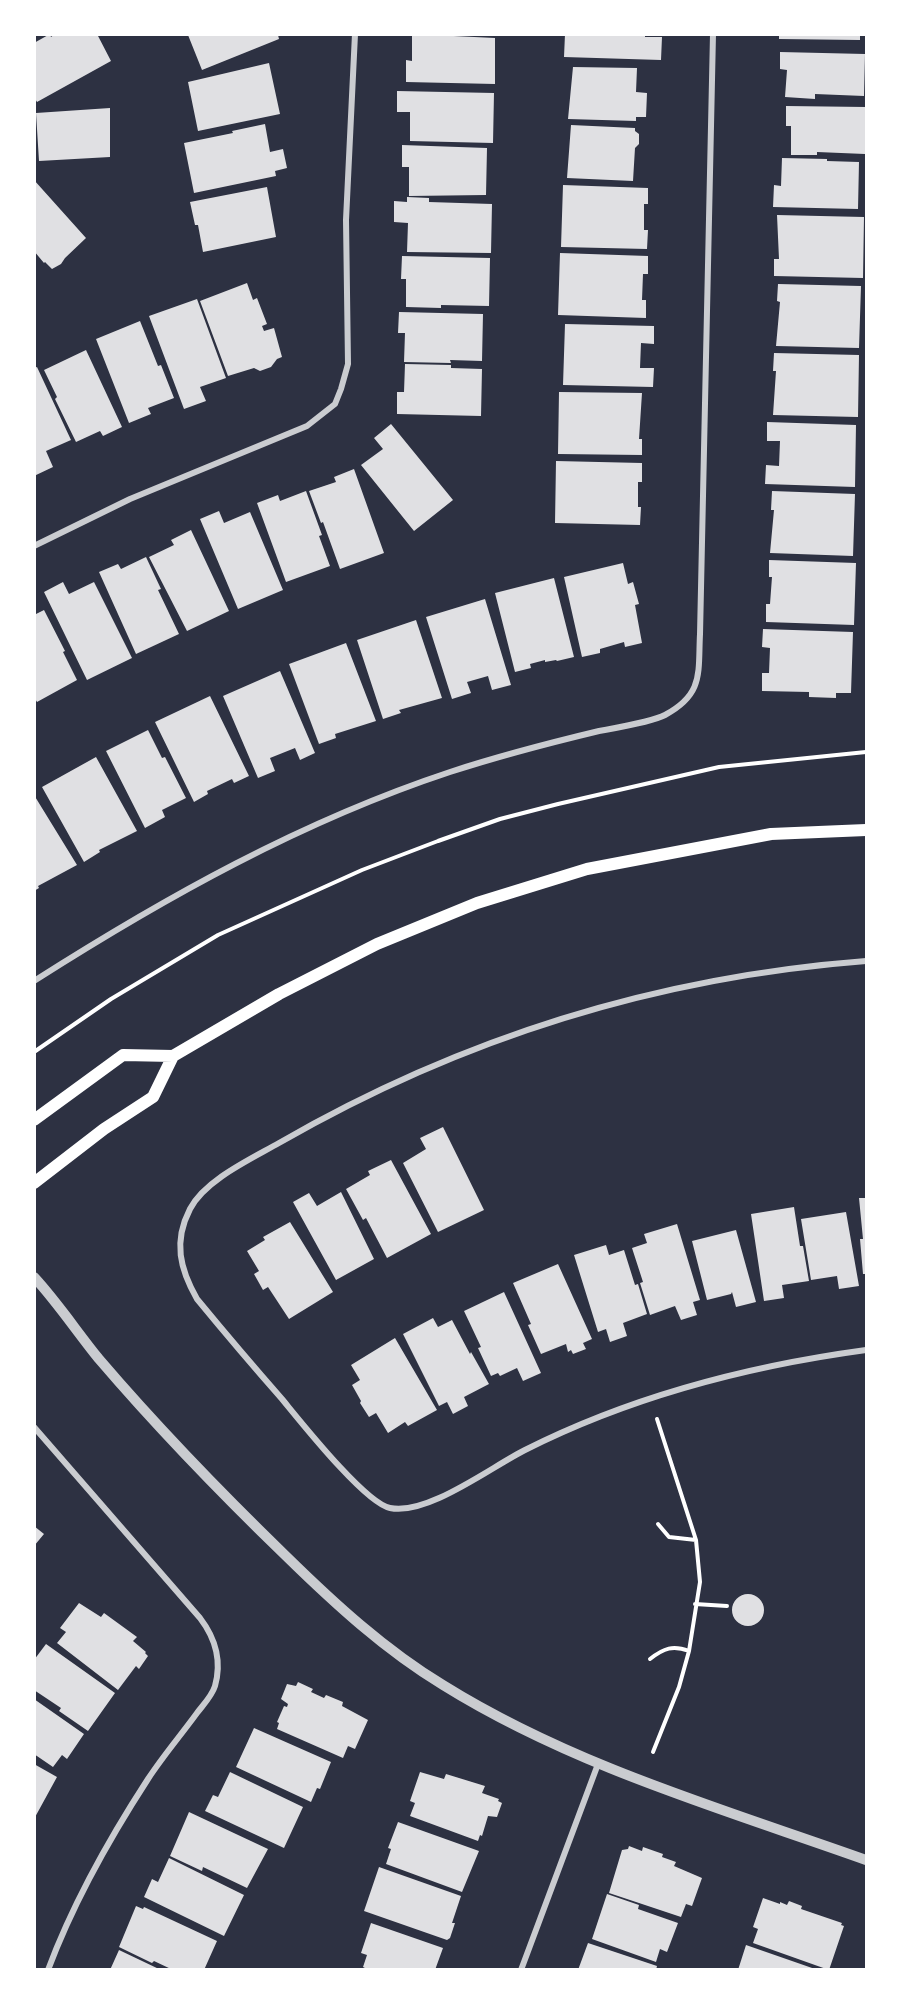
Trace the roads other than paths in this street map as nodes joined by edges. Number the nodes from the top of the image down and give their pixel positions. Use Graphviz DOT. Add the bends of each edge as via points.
graph roads {
  1 [pos="355,34"];
  2 [pos="713,34"];
  3 [pos="34,546"];
  4 [pos="867,830"];
  5 [pos="867,961"];
  6 [pos="34,981"];
  7 [pos="172,1056"];
  8 [pos="34,1120"];
  9 [pos="34,1183"];
  10 [pos="34,1277"];
  11 [pos="867,1350"];
  12 [pos="34,1427"];
  13 [pos="598,1764"];
  14 [pos="867,1860"];
  15 [pos="48,1970"];
  16 [pos="521,1970"];
  1 -- 3 [label="street" via="346,220 348,364 334,404 307,426 130,499"];
  2 -- 6 [label="street" via="700,634 696,684 690,697 663,716 518,751 376,798 205,879"];
  4 -- 7 [label="main road" via="771,834 587,869 477,903 367,949"];
  5 -- 11 [label="street" via="783,969 640,996 537,1027 434,1066 331,1113 206,1189 190,1208 182,1229 180,1257 185,1279 196,1299 345,1473 388,1508 408,1509 433,1502 524,1450 622,1407 693,1384"];
  7 -- 8 [label="main road" via="123,1055"];
  7 -- 9 [label="main road" via="153,1096"];
  10 -- 13 [label="street" via="160,1428 260,1532 346,1612 440,1684"];
  12 -- 15 [label="street" via="200,1618 216,1647 219,1665 214,1689 119,1824 73,1911"];
  13 -- 14 [label="street"];
  13 -- 16 [label="street"];
}
